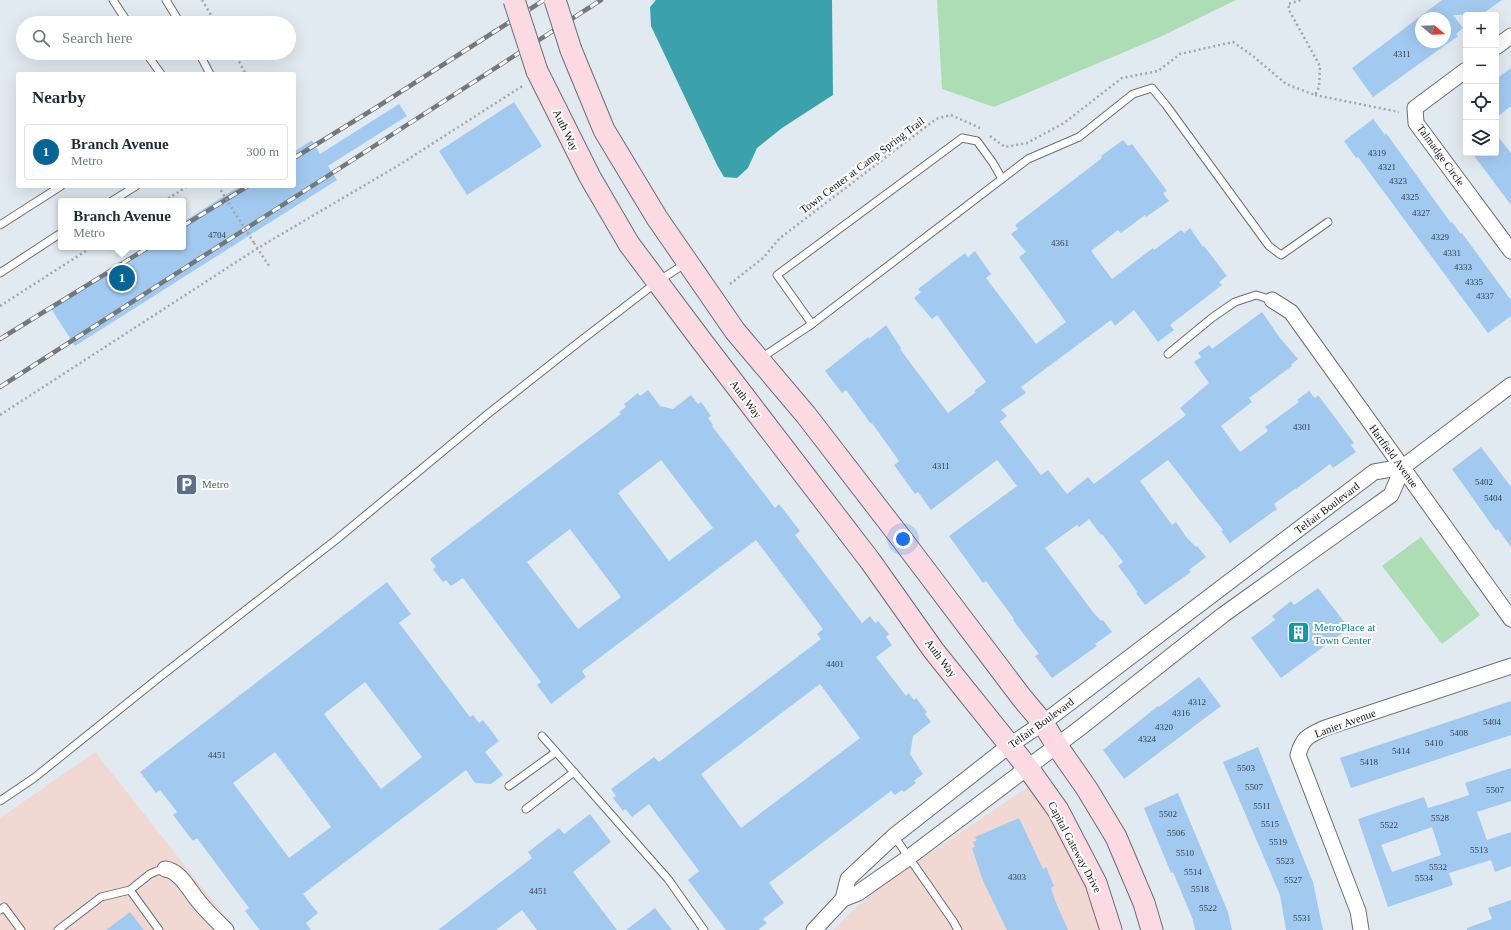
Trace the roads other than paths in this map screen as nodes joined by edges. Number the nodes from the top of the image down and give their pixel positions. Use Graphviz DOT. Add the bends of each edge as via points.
graph roads {
  1 [pos="113,0"];
  2 [pos="166,0"];
  3 [pos="514,0"];
  4 [pos="555,0"];
  5 [pos="123,16"];
  6 [pos="176,16"];
  7 [pos="1511,36"];
  8 [pos="1499,45"];
  9 [pos="151,60"];
  10 [pos="203,60"];
  11 [pos="160,72"];
  12 [pos="209,72"];
  13 [pos="1463,72"];
  14 [pos="1002,179"];
  15 [pos="59,188"];
  16 [pos="133,188"];
  17 [pos="117,198"];
  18 [pos="1328,222"];
  19 [pos="0,225"];
  20 [pos="58,235"];
  21 [pos="1511,251"];
  22 [pos="688,262"];
  23 [pos="0,273"];
  24 [pos="657,282"];
  25 [pos="1272,300"];
  26 [pos="812,324"];
  27 [pos="1168,354"];
  28 [pos="760,359"];
  29 [pos="1511,385"];
  30 [pos="1403,467"];
  31 [pos="1257,561"];
  32 [pos="1274,580"];
  33 [pos="1511,619"];
  34 [pos="1511,666"];
  35 [pos="1043,723"];
  36 [pos="542,736"];
  37 [pos="1010,745"];
  38 [pos="1059,749"];
  39 [pos="556,752"];
  40 [pos="1028,768"];
  41 [pos="574,772"];
  42 [pos="509,786"];
  43 [pos="0,800"];
  44 [pos="526,809"];
  45 [pos="894,836"];
  46 [pos="908,858"];
  47 [pos="165,869"];
  48 [pos="130,890"];
  49 [pos="843,900"];
  50 [pos="0,910"];
  51 [pos="21,930"];
  52 [pos="58,930"];
  53 [pos="159,930"];
  54 [pos="226,930"];
  55 [pos="704,930"];
  56 [pos="814,930"];
  57 [pos="958,930"];
  58 [pos="1111,930"];
  59 [pos="1152,930"];
  60 [pos="1361,930"];
  1 -- 5 [label="lane"];
  2 -- 6 [label="lane"];
  3 -- 24 [label="street, Auth Way, bridge" via="538,73 590,178 629,244"];
  4 -- 22 [label="street, bridge" via="571,50 604,130 657,218"];
  7 -- 8 [label="street"];
  9 -- 11 [label="lane"];
  10 -- 12 [label="lane"];
  13 -- 21 [label="street, Talmadge Circle" via="1415,108 1416,123"];
  14 -- 18 [label="lane" via="1028,159 1079,137 1133,94 1152,88 1269,246 1282,255"];
  14 -- 26 [label="lane"];
  14 -- 26 [label="lane" via="977,142 962,138 777,275"];
  15 -- 19 [label="lane"];
  16 -- 17 [label="lane"];
  20 -- 23 [label="lane"];
  22 -- 24 [label="lane"];
  22 -- 28 [label="street" via="735,331"];
  24 -- 37 [label="street, Auth Way" via="872,562 934,651"];
  24 -- 43 [label="lane" via="489,413 337,539 160,676 34,778"];
  25 -- 27 [label="lane" via="1256,295 1235,302 1212,317"];
  25 -- 30 [label="street, Hartfield Avenue" via="1291,312"];
  26 -- 28 [label="lane"];
  28 -- 35 [label="street"];
  29 -- 30 [label="street, Telfair Boulevard"];
  30 -- 31 [label="street, Telfair Boulevard" via="1374,472"];
  30 -- 32 [label="street, Telfair Boulevard" via="1391,495"];
  30 -- 33 [label="street, Hartfield Avenue"];
  31 -- 32 [label="street"];
  31 -- 35 [label="street, Telfair Boulevard"];
  32 -- 38 [label="street, Telfair Boulevard" via="1223,615"];
  34 -- 60 [label="street, Lanier Avenue" via="1325,728 1310,735 1301,743 1298,756 1358,911"];
  35 -- 37 [label="street, Telfair Boulevard"];
  35 -- 38 [label="street"];
  36 -- 39 [label="lane"];
  37 -- 40 [label="street, Auth Way"];
  37 -- 45 [label="street, Telfair Boulevard"];
  38 -- 40 [label="street, Telfair Boulevard"];
  38 -- 59 [label="street" via="1116,837 1144,903"];
  39 -- 41 [label="lane"];
  39 -- 42 [label="lane"];
  40 -- 46 [label="street, Telfair Boulevard"];
  40 -- 58 [label="street, Capital Gateway Drive" via="1058,810 1096,883"];
  41 -- 44 [label="lane"];
  41 -- 55 [label="lane" via="668,879"];
  45 -- 46 [label="lane"];
  45 -- 49 [label="street, Telfair Boulevard" via="848,879"];
  46 -- 49 [label="street, Telfair Boulevard" via="858,893"];
  46 -- 57 [label="lane"];
  47 -- 48 [label="lane" via="150,874"];
  47 -- 54 [label="street" via="180,878"];
  48 -- 52 [label="lane" via="101,897"];
  48 -- 53 [label="lane"];
  49 -- 56 [label="street, Telfair Boulevard"];
  50 -- 51 [label="lane" via="4,907"];
}
